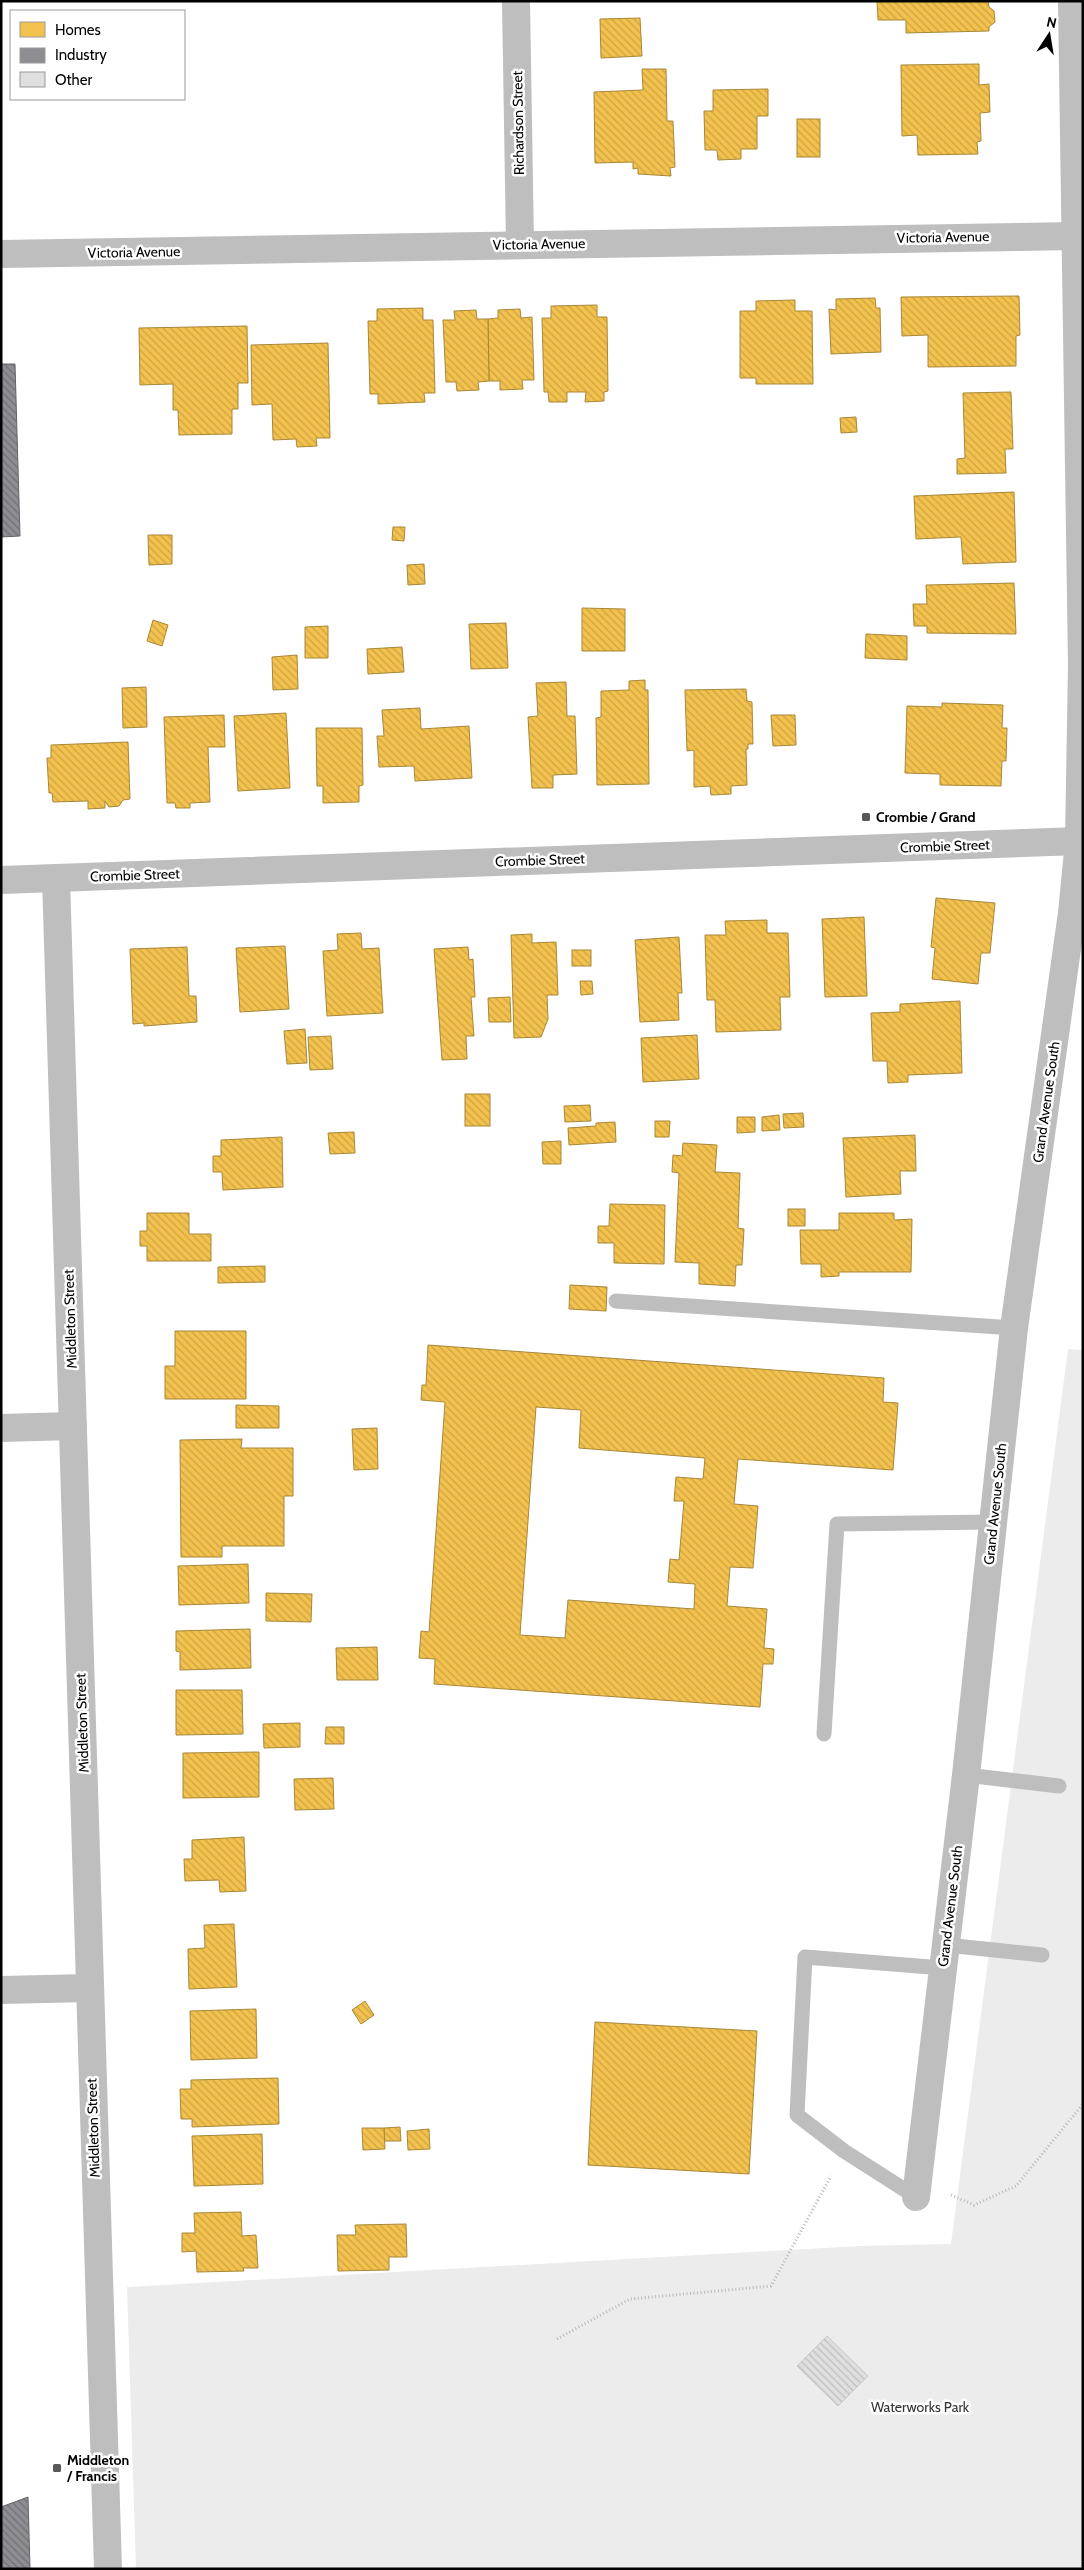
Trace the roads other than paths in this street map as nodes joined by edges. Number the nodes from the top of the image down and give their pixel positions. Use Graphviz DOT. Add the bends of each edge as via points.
graph roads {
  1 [pos="516,1"];
  2 [pos="1072,1"];
  3 [pos="1076,236"];
  4 [pos="520,244"];
  5 [pos="1,254"];
  6 [pos="1079,841"];
  7 [pos="56,878"];
  8 [pos="1,880"];
  9 [pos="616,1301"];
  10 [pos="1014,1328"];
  11 [pos="73,1426"];
  12 [pos="1,1428"];
  13 [pos="993,1522"];
  14 [pos="824,1734"];
  15 [pos="966,1775"];
  16 [pos="1059,1786"];
  17 [pos="1042,1955"];
  18 [pos="944,1957"];
  19 [pos="89,1988"];
  20 [pos="1,1990"];
  21 [pos="917,2188"];
  22 [pos="108,2569"];
  1 -- 4 [label="street, Richardson Street"];
  2 -- 3 [label="street, Grand Avenue South"];
  3 -- 4 [label="street, Victoria Avenue"];
  3 -- 6 [label="street, Grand Avenue South" via="1082,665"];
  4 -- 5 [label="street, Victoria Avenue"];
  6 -- 7 [label="street, Crombie Street"];
  6 -- 10 [label="street, Grand Avenue South"];
  7 -- 8 [label="street, Crombie Street"];
  7 -- 11 [label="street, Middleton Street"];
  9 -- 10 [label="lane"];
  10 -- 13 [label="street, Grand Avenue South"];
  11 -- 12 [label="street"];
  11 -- 19 [label="street, Middleton Street"];
  13 -- 14 [label="lane" via="837,1524"];
  13 -- 15 [label="street, Grand Avenue South"];
  15 -- 16 [label="lane"];
  15 -- 18 [label="street, Grand Avenue South"];
  17 -- 18 [label="lane"];
  18 -- 21 [label="street, Grand Avenue South"];
  18 -- 21 [label="lane" via="805,1957 797,2115 844,2151"];
  19 -- 20 [label="street"];
  19 -- 22 [label="street, Middleton Street"];
}
